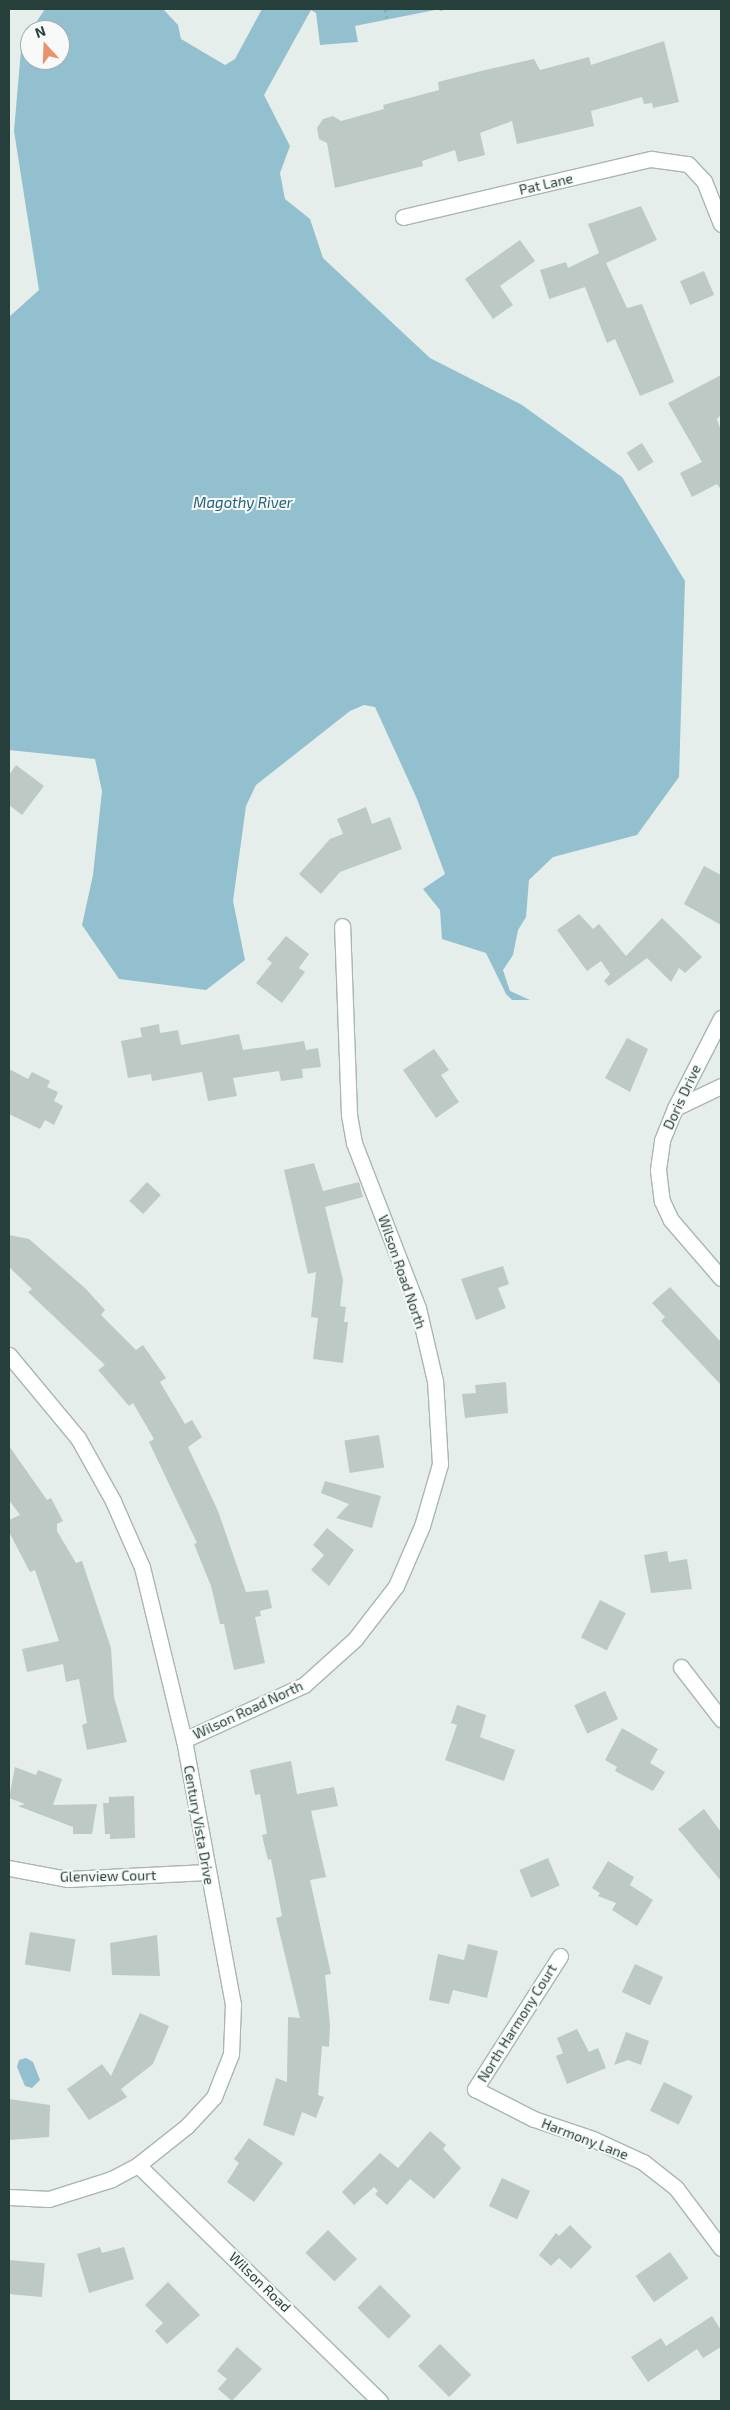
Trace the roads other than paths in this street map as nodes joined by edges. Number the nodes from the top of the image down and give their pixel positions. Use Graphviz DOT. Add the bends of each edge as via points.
graph roads {
  1 [pos="404,217"];
  2 [pos="721,224"];
  3 [pos="342,926"];
  4 [pos="721,1018"];
  5 [pos="721,1086"];
  6 [pos="675,1108"];
  7 [pos="721,1278"];
  8 [pos="9,1355"];
  9 [pos="682,1667"];
  10 [pos="721,1719"];
  11 [pos="184,1740"];
  12 [pos="9,1868"];
  13 [pos="208,1872"];
  14 [pos="560,1956"];
  15 [pos="475,2089"];
  16 [pos="138,2165"];
  17 [pos="9,2197"];
  18 [pos="721,2248"];
  19 [pos="380,2401"];
  1 -- 2 [label="street, Pat Lane" via="651,159 688,164 704,181"];
  3 -- 11 [label="street, Wilson Road North" via="349,1114 354,1143 418,1308 435,1381 440,1464 422,1526 396,1586 355,1639 304,1685"];
  4 -- 6 [label="street, Doris Drive"];
  5 -- 6 [label="street"];
  6 -- 7 [label="street, Doris Drive" via="659,1161 662,1201 684,1239"];
  8 -- 11 [label="street, Century Vista Drive" via="78,1438 113,1501 142,1567"];
  9 -- 10 [label="street"];
  11 -- 13 [label="street, Century Vista Drive"];
  12 -- 13 [label="street, Glenview Court" via="68,1879"];
  13 -- 16 [label="street, Century Vista Drive" via="233,2004 231,2054 214,2097 187,2126"];
  14 -- 15 [label="street, North Harmony Court"];
  15 -- 18 [label="street, Harmony Lane" via="534,2119 593,2139 643,2162 676,2188"];
  16 -- 17 [label="street, Century Vista Drive" via="112,2179 49,2199"];
  16 -- 19 [label="street, Wilson Road"];
}
